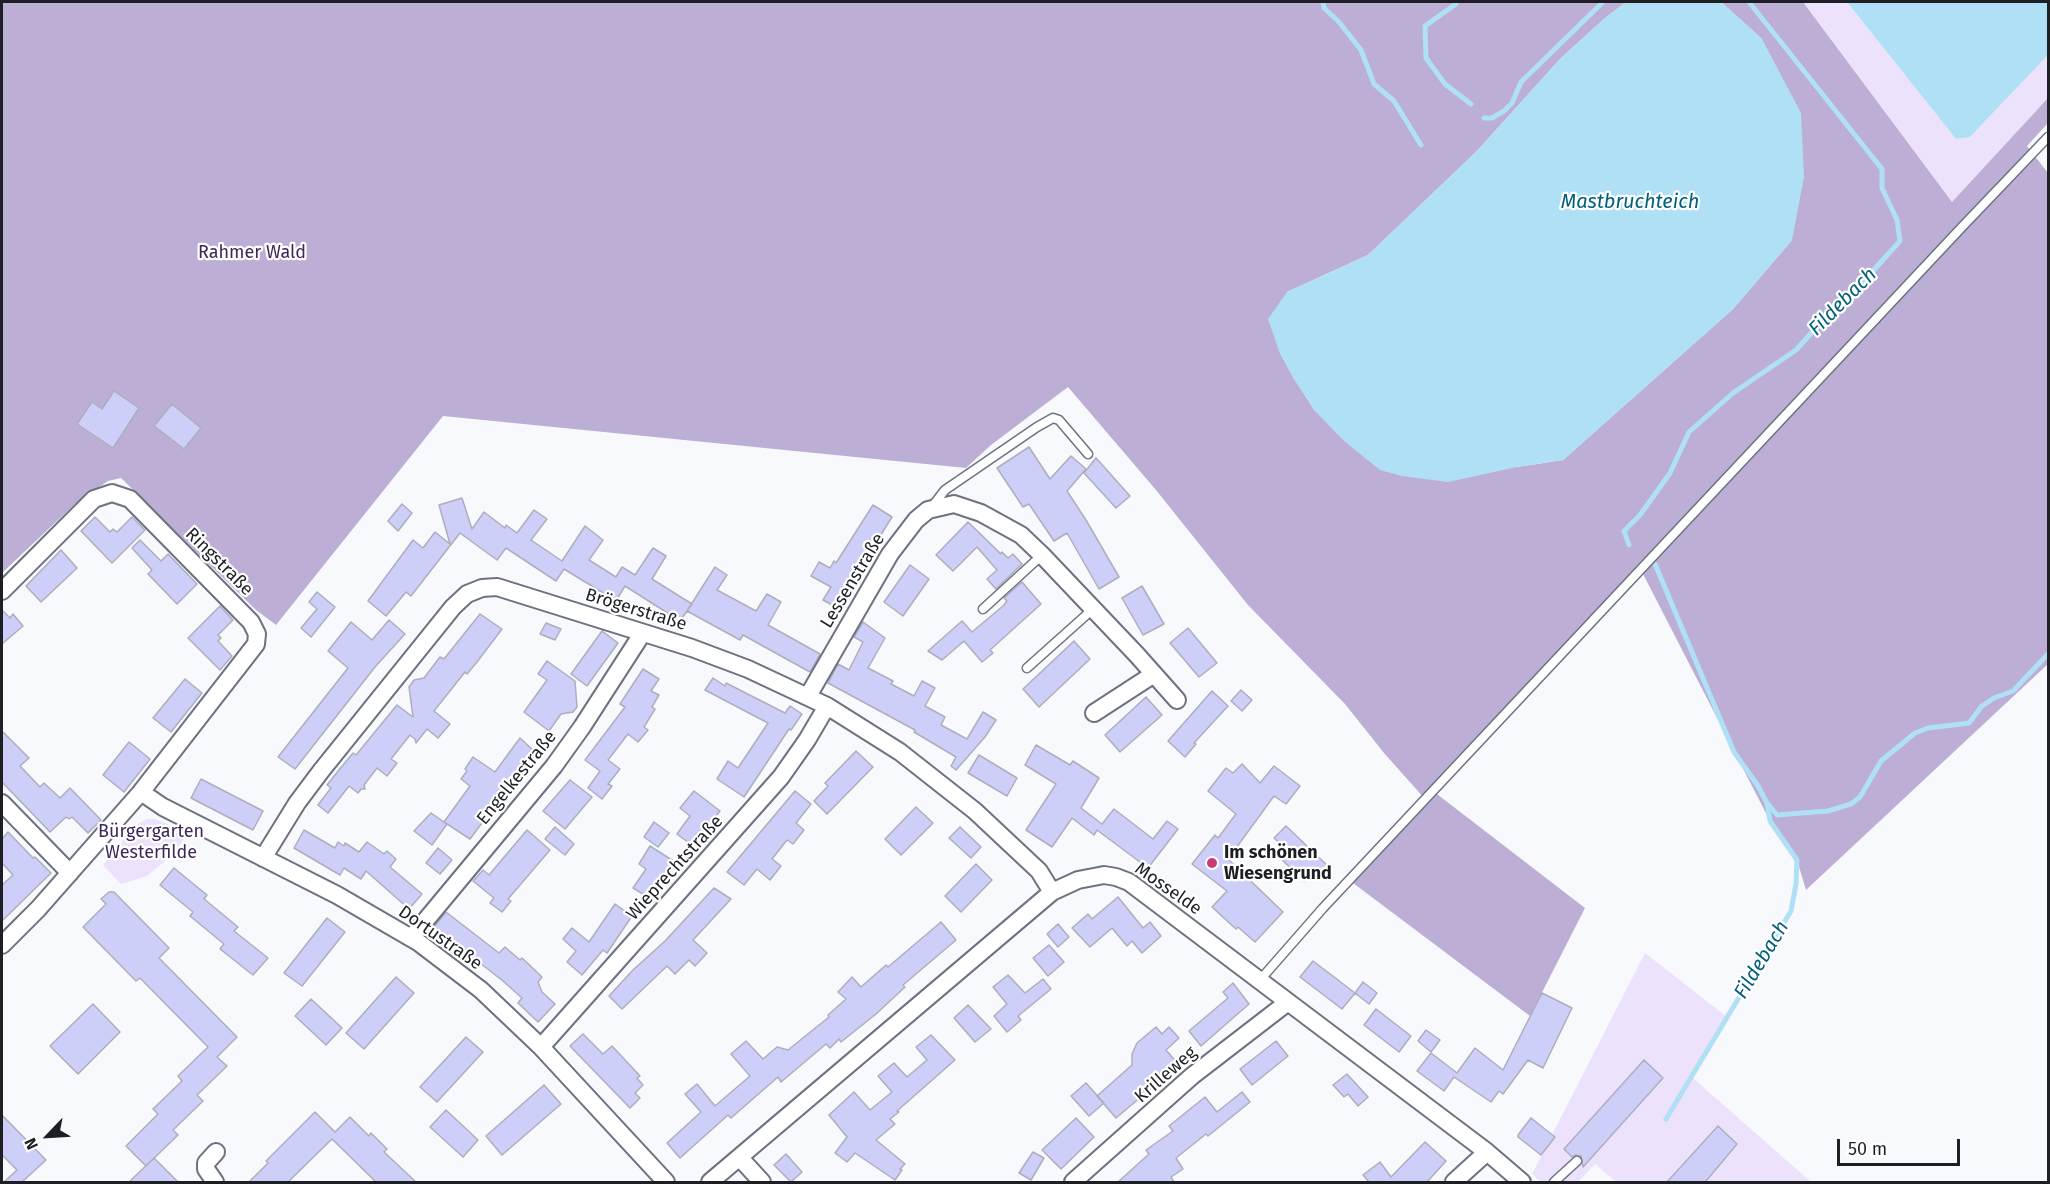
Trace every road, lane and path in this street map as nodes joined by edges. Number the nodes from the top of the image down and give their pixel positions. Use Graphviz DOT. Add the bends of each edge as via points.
graph roads {
  1 [pos="2049,137"];
  2 [pos="1088,454"];
  3 [pos="928,510"];
  4 [pos="1042,555"];
  5 [pos="2,591"];
  6 [pos="983,609"];
  7 [pos="1093,609"];
  8 [pos="642,634"];
  9 [pos="1027,668"];
  10 [pos="1154,674"];
  11 [pos="808,696"];
  12 [pos="1177,700"];
  13 [pos="827,706"];
  14 [pos="1094,713"];
  15 [pos="141,792"];
  16 [pos="2,803"];
  17 [pos="263,858"];
  18 [pos="70,873"];
  19 [pos="1052,892"];
  20 [pos="411,938"];
  21 [pos="2,945"];
  22 [pos="1260,980"];
  23 [pos="1288,1002"];
  24 [pos="541,1047"];
  25 [pos="216,1152"];
  26 [pos="1487,1152"];
  27 [pos="740,1158"];
  28 [pos="1577,1161"];
  29 [pos="215,1182"];
  30 [pos="666,1182"];
  31 [pos="710,1182"];
  32 [pos="762,1182"];
  33 [pos="1073,1182"];
  34 [pos="1454,1182"];
  35 [pos="1522,1182"];
  36 [pos="1554,1182"];
  1 -- 22 [label="lane" via="1323,908"];
  2 -- 3 [label="lane" via="1053,418 945,490"];
  3 -- 4 [label="street" via="954,504 981,513 1021,535"];
  3 -- 11 [label="street, Lessenstraße" via="890,554"];
  4 -- 6 [label="lane"];
  4 -- 7 [label="street"];
  5 -- 15 [label="street, Ringstraße" via="87,505 112,493 130,499 251,622 257,634 256,644"];
  7 -- 9 [label="lane"];
  7 -- 10 [label="street"];
  8 -- 11 [label="street, Brögerstraße" via="692,648"];
  8 -- 17 [label="street, Brögerstraße" via="497,587 466,594 321,771"];
  8 -- 20 [label="street, Engelkestraße" via="561,756"];
  10 -- 12 [label="street"];
  10 -- 14 [label="street"];
  11 -- 13 [label="street, Brögerstraße"];
  13 -- 19 [label="street, Brögerstraße" via="900,752 953,792 1007,839 1039,872"];
  13 -- 24 [label="street, Wieprechtstraße" via="773,786"];
  15 -- 17 [label="street, Dortustraße"];
  15 -- 18 [label="street"];
  16 -- 18 [label="street"];
  17 -- 20 [label="street, Dortustraße"];
  18 -- 21 [label="street"];
  19 -- 22 [label="street, Mosselde" via="1093,876 1130,882"];
  19 -- 27 [label="street, Mosselde"];
  20 -- 24 [label="street, Dortustraße" via="481,990"];
  22 -- 23 [label="street, Mosselde"];
  23 -- 26 [label="street, Mosselde"];
  23 -- 33 [label="street, Krilleweg" via="1192,1076"];
  24 -- 30 [label="street, Dortustraße"];
  25 -- 29 [label="street" via="206,1162"];
  26 -- 34 [label="street"];
  26 -- 35 [label="street, Mosselde"];
  27 -- 31 [label="street, Mosselde"];
  27 -- 32 [label="street"];
  28 -- 36 [label="lane"];
}
